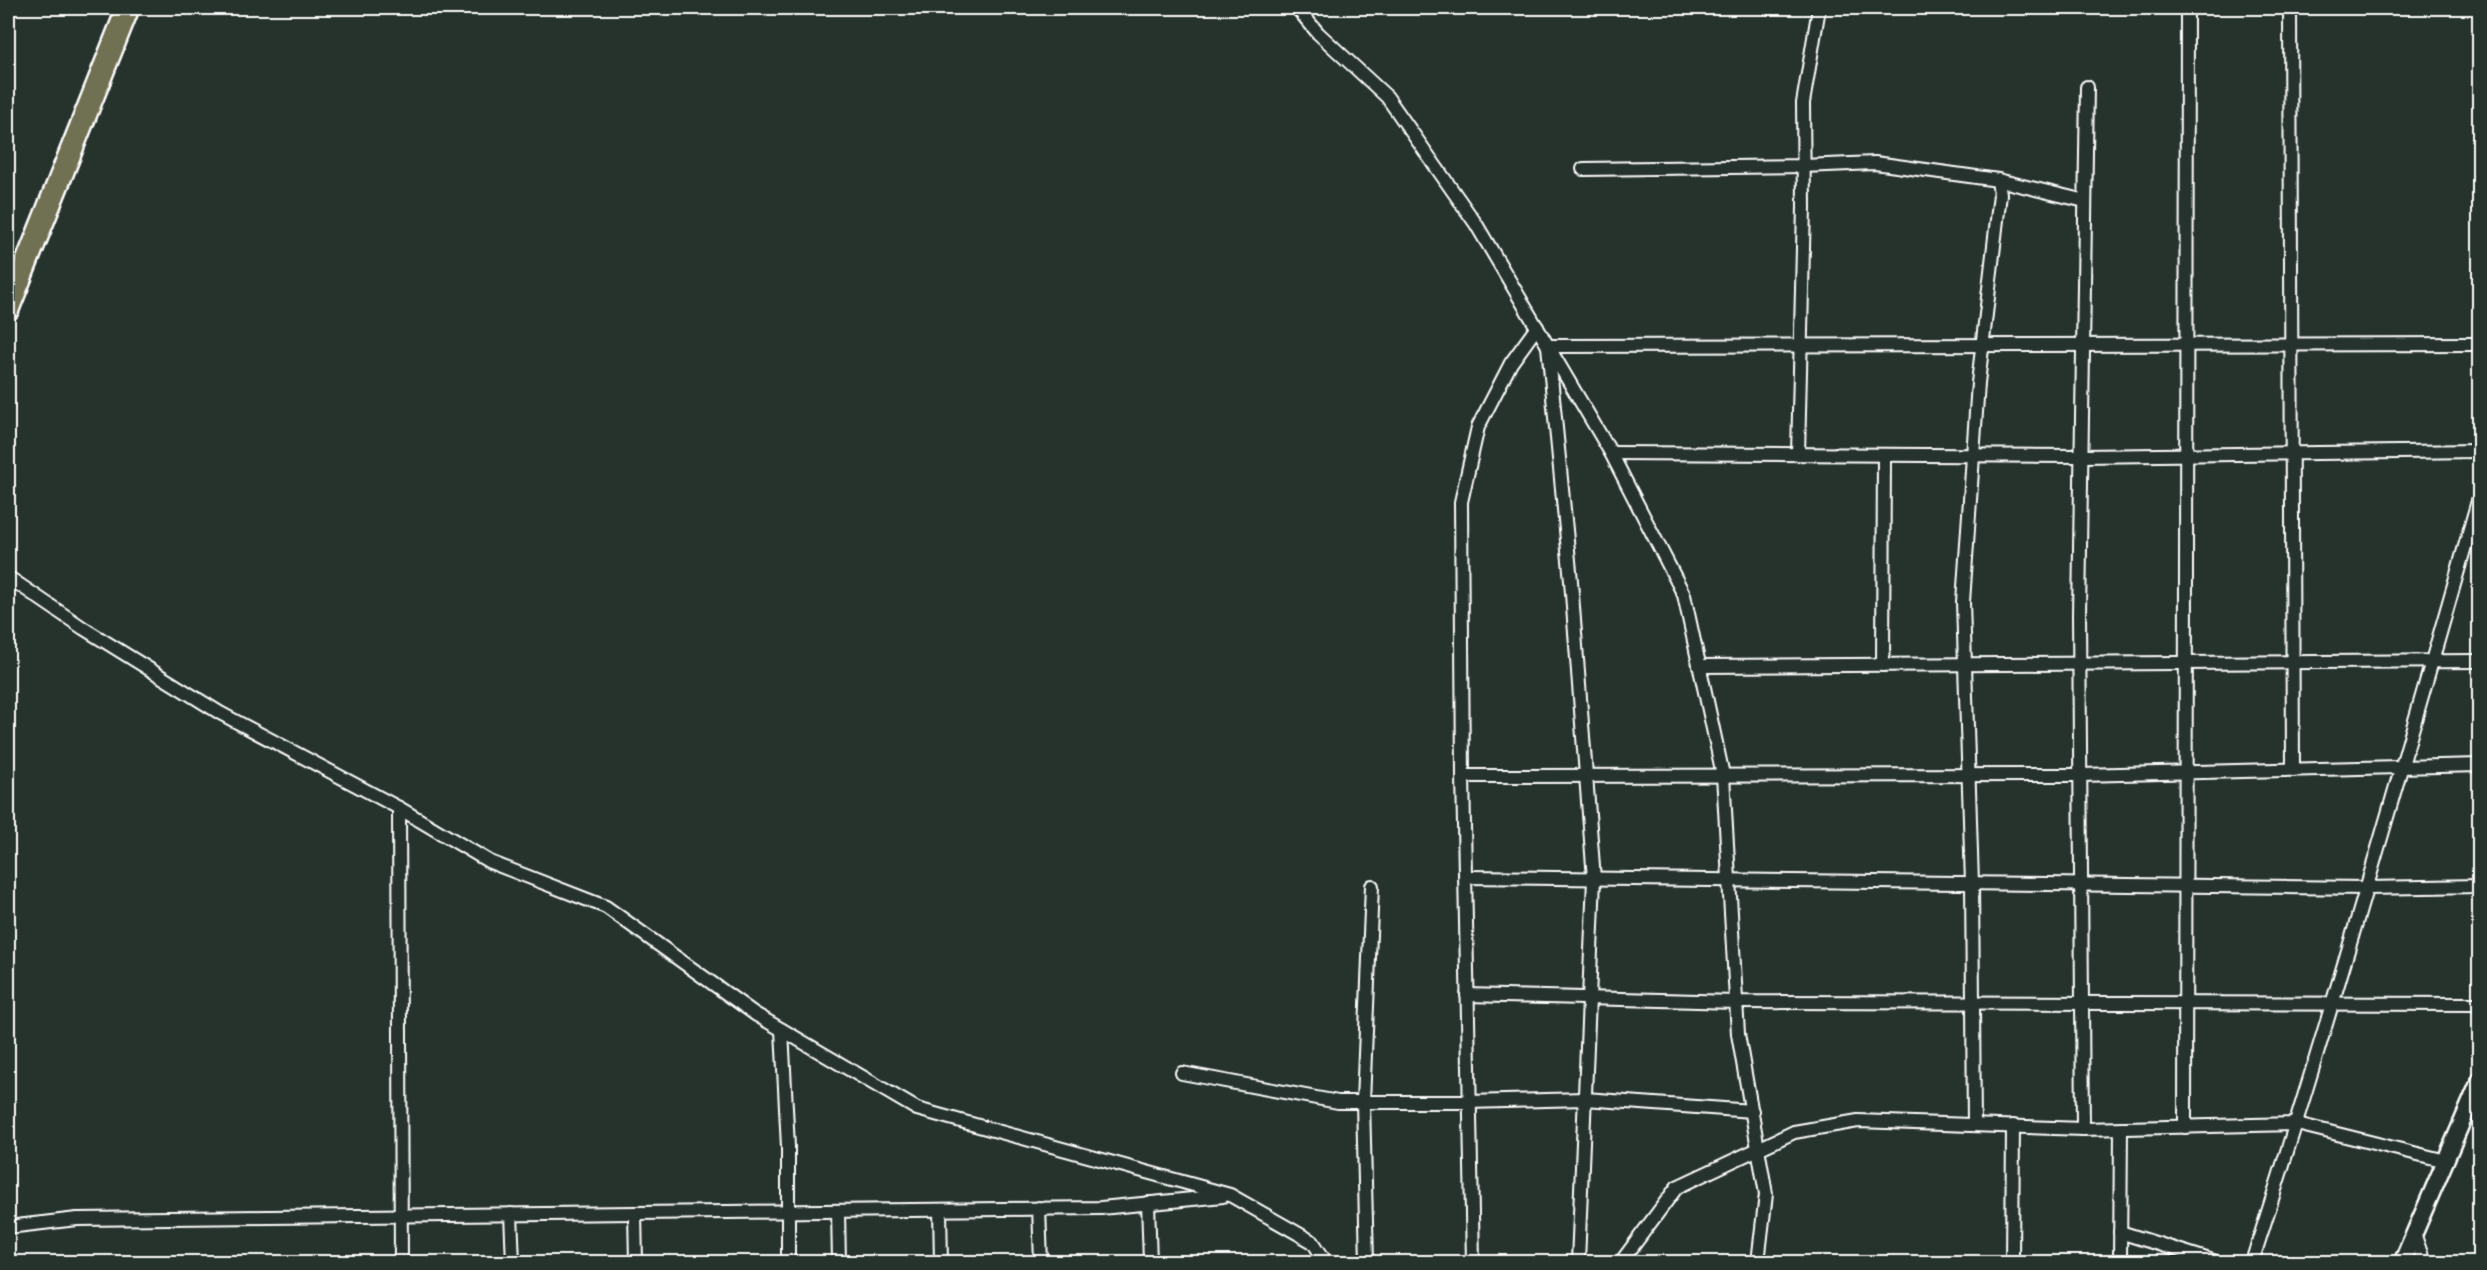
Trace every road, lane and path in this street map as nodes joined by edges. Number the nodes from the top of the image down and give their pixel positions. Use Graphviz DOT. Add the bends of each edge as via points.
graph roads {
  1 [pos="128,8"];
  2 [pos="1297,8"];
  3 [pos="1819,8"];
  4 [pos="2187,8"];
  5 [pos="2290,8"];
  6 [pos="2087,87"];
  7 [pos="1803,166"];
  8 [pos="1583,169"];
  9 [pos="1998,180"];
  10 [pos="2085,201"];
  11 [pos="8,309"];
  12 [pos="1537,327"];
  13 [pos="1983,344"];
  14 [pos="2083,344"];
  15 [pos="2185,344"];
  16 [pos="2291,344"];
  17 [pos="2480,344"];
  18 [pos="1800,345"];
  19 [pos="1548,346"];
  20 [pos="2480,451"];
  21 [pos="1611,453"];
  22 [pos="2292,453"];
  23 [pos="1798,454"];
  24 [pos="1884,455"];
  25 [pos="1973,455"];
  26 [pos="2185,455"];
  27 [pos="2081,456"];
  28 [pos="2480,494"];
  29 [pos="8,577"];
  30 [pos="2432,661"];
  31 [pos="2480,661"];
  32 [pos="2293,662"];
  33 [pos="2185,663"];
  34 [pos="1965,664"];
  35 [pos="2079,664"];
  36 [pos="1883,665"];
  37 [pos="1699,666"];
  38 [pos="2480,765"];
  39 [pos="2401,768"];
  40 [pos="2294,770"];
  41 [pos="2184,773"];
  42 [pos="1969,775"];
  43 [pos="2080,775"];
  44 [pos="1463,776"];
  45 [pos="1586,776"];
  46 [pos="1723,776"];
  47 [pos="399,808"];
  48 [pos="1466,877"];
  49 [pos="1593,879"];
  50 [pos="1729,880"];
  51 [pos="1972,883"];
  52 [pos="2081,884"];
  53 [pos="1372,886"];
  54 [pos="2185,886"];
  55 [pos="2480,886"];
  56 [pos="2367,888"];
  57 [pos="1467,995"];
  58 [pos="1588,998"];
  59 [pos="1736,1002"];
  60 [pos="1973,1003"];
  61 [pos="2082,1003"];
  62 [pos="2185,1003"];
  63 [pos="2332,1004"];
  64 [pos="2480,1004"];
  65 [pos="782,1030"];
  66 [pos="1182,1073"];
  67 [pos="2480,1080"];
  68 [pos="1585,1099"];
  69 [pos="1363,1102"];
  70 [pos="1468,1102"];
  71 [pos="1752,1111"];
  72 [pos="2297,1124"];
  73 [pos="1974,1125"];
  74 [pos="2013,1126"];
  75 [pos="2185,1127"];
  76 [pos="2121,1128"];
  77 [pos="2083,1129"];
  78 [pos="1759,1149"];
  79 [pos="2446,1161"];
  80 [pos="1230,1195"];
  81 [pos="1148,1203"];
  82 [pos="1039,1209"];
  83 [pos="940,1210"];
  84 [pos="837,1211"];
  85 [pos="788,1212"];
  86 [pos="635,1213"];
  87 [pos="511,1214"];
  88 [pos="401,1215"];
  89 [pos="8,1227"];
  90 [pos="2120,1232"];
  91 [pos="2415,1236"];
  92 [pos="401,1263"];
  93 [pos="513,1263"];
  94 [pos="636,1263"];
  95 [pos="788,1263"];
  96 [pos="839,1263"];
  97 [pos="941,1263"];
  98 [pos="1041,1263"];
  99 [pos="1150,1263"];
  100 [pos="1326,1263"];
  101 [pos="1367,1263"];
  102 [pos="1473,1263"];
  103 [pos="1578,1263"];
  104 [pos="1620,1263"];
  105 [pos="1758,1263"];
  106 [pos="2012,1263"];
  107 [pos="2120,1263"];
  108 [pos="2216,1263"];
  109 [pos="2252,1263"];
  110 [pos="2402,1263"];
  111 [pos="2424,1263"];
  1 -- 11 [label="highway"];
  2 -- 12 [label="street" via="1318,33 1387,97 1476,224"];
  3 -- 7 [label="street" via="1803,104"];
  4 -- 15 [label="street"];
  5 -- 16 [label="street"];
  6 -- 10 [label="street"];
  7 -- 8 [label="street"];
  7 -- 9 [label="street" via="1875,163"];
  7 -- 18 [label="street"];
  9 -- 10 [label="street"];
  9 -- 13 [label="street" via="2000,194"];
  10 -- 14 [label="street"];
  12 -- 19 [label="street"];
  12 -- 44 [label="street" via="1511,363 1478,427 1461,502"];
  13 -- 14 [label="street"];
  13 -- 18 [label="street"];
  13 -- 25 [label="street"];
  14 -- 15 [label="street"];
  14 -- 27 [label="street"];
  15 -- 16 [label="street"];
  15 -- 26 [label="street"];
  16 -- 17 [label="street"];
  16 -- 22 [label="street"];
  18 -- 19 [label="street"];
  18 -- 23 [label="street"];
  19 -- 21 [label="street"];
  19 -- 45 [label="street"];
  20 -- 22 [label="street"];
  21 -- 23 [label="street"];
  21 -- 37 [label="street" via="1683,595"];
  22 -- 26 [label="street"];
  22 -- 32 [label="street"];
  23 -- 24 [label="street"];
  24 -- 25 [label="street"];
  24 -- 36 [label="street"];
  25 -- 27 [label="street"];
  25 -- 34 [label="street" via="1963,602"];
  26 -- 27 [label="street"];
  26 -- 33 [label="street"];
  27 -- 35 [label="street"];
  28 -- 30 [label="street"];
  29 -- 47 [label="street" via="220,712"];
  30 -- 31 [label="street"];
  30 -- 32 [label="street"];
  30 -- 39 [label="street"];
  32 -- 33 [label="street"];
  32 -- 40 [label="street"];
  33 -- 35 [label="street"];
  33 -- 41 [label="street"];
  34 -- 35 [label="street"];
  34 -- 36 [label="street"];
  34 -- 42 [label="street"];
  35 -- 43 [label="street"];
  36 -- 37 [label="street"];
  37 -- 46 [label="street"];
  38 -- 39 [label="street"];
  39 -- 40 [label="street"];
  39 -- 56 [label="street"];
  40 -- 41 [label="street"];
  41 -- 43 [label="street"];
  41 -- 54 [label="street"];
  42 -- 43 [label="street"];
  42 -- 46 [label="street"];
  42 -- 51 [label="street"];
  43 -- 52 [label="street"];
  44 -- 45 [label="street"];
  44 -- 48 [label="street"];
  45 -- 46 [label="street"];
  45 -- 49 [label="street"];
  46 -- 50 [label="street"];
  47 -- 65 [label="street" via="490,862 606,908"];
  47 -- 88 [label="street"];
  48 -- 49 [label="street"];
  48 -- 57 [label="street"];
  49 -- 50 [label="street"];
  49 -- 58 [label="street"];
  50 -- 51 [label="street"];
  50 -- 59 [label="street"];
  51 -- 52 [label="street"];
  51 -- 60 [label="street"];
  52 -- 54 [label="street"];
  52 -- 61 [label="street"];
  53 -- 69 [label="street"];
  54 -- 56 [label="street"];
  54 -- 62 [label="street"];
  55 -- 56 [label="street"];
  56 -- 63 [label="street"];
  57 -- 58 [label="street"];
  57 -- 70 [label="street"];
  58 -- 59 [label="street"];
  58 -- 68 [label="street"];
  59 -- 60 [label="street"];
  59 -- 71 [label="street"];
  60 -- 61 [label="street"];
  60 -- 73 [label="street"];
  61 -- 62 [label="street"];
  61 -- 77 [label="street"];
  62 -- 63 [label="street"];
  62 -- 75 [label="street"];
  63 -- 64 [label="street"];
  63 -- 72 [label="street"];
  65 -- 80 [label="street" via="917,1109"];
  65 -- 85 [label="street"];
  66 -- 69 [label="street" via="1338,1102"];
  67 -- 79 [label="street"];
  68 -- 70 [label="street"];
  68 -- 71 [label="street"];
  68 -- 103 [label="street"];
  69 -- 70 [label="street"];
  69 -- 101 [label="street"];
  70 -- 102 [label="street"];
  71 -- 78 [label="street"];
  72 -- 75 [label="street"];
  72 -- 79 [label="street"];
  72 -- 109 [label="street"];
  73 -- 74 [label="street"];
  73 -- 78 [label="street" via="1858,1121 1794,1132"];
  74 -- 77 [label="street"];
  74 -- 106 [label="street"];
  75 -- 76 [label="street"];
  76 -- 77 [label="street"];
  76 -- 90 [label="street"];
  78 -- 104 [label="street" via="1677,1187"];
  78 -- 105 [label="street" via="1766,1194"];
  79 -- 91 [label="street"];
  80 -- 81 [label="street"];
  80 -- 100 [label="street" via="1312,1242"];
  81 -- 82 [label="street"];
  81 -- 99 [label="street"];
  82 -- 83 [label="street"];
  82 -- 98 [label="street"];
  83 -- 84 [label="street"];
  83 -- 97 [label="street"];
  84 -- 85 [label="street"];
  84 -- 96 [label="street"];
  85 -- 86 [label="street"];
  85 -- 95 [label="street"];
  86 -- 87 [label="street"];
  86 -- 94 [label="street"];
  87 -- 88 [label="street"];
  87 -- 93 [label="street"];
  88 -- 89 [label="street" via="77,1219"];
  88 -- 92 [label="street"];
  90 -- 107 [label="street"];
  90 -- 108 [label="street"];
  91 -- 110 [label="street"];
  91 -- 111 [label="street"];
}
